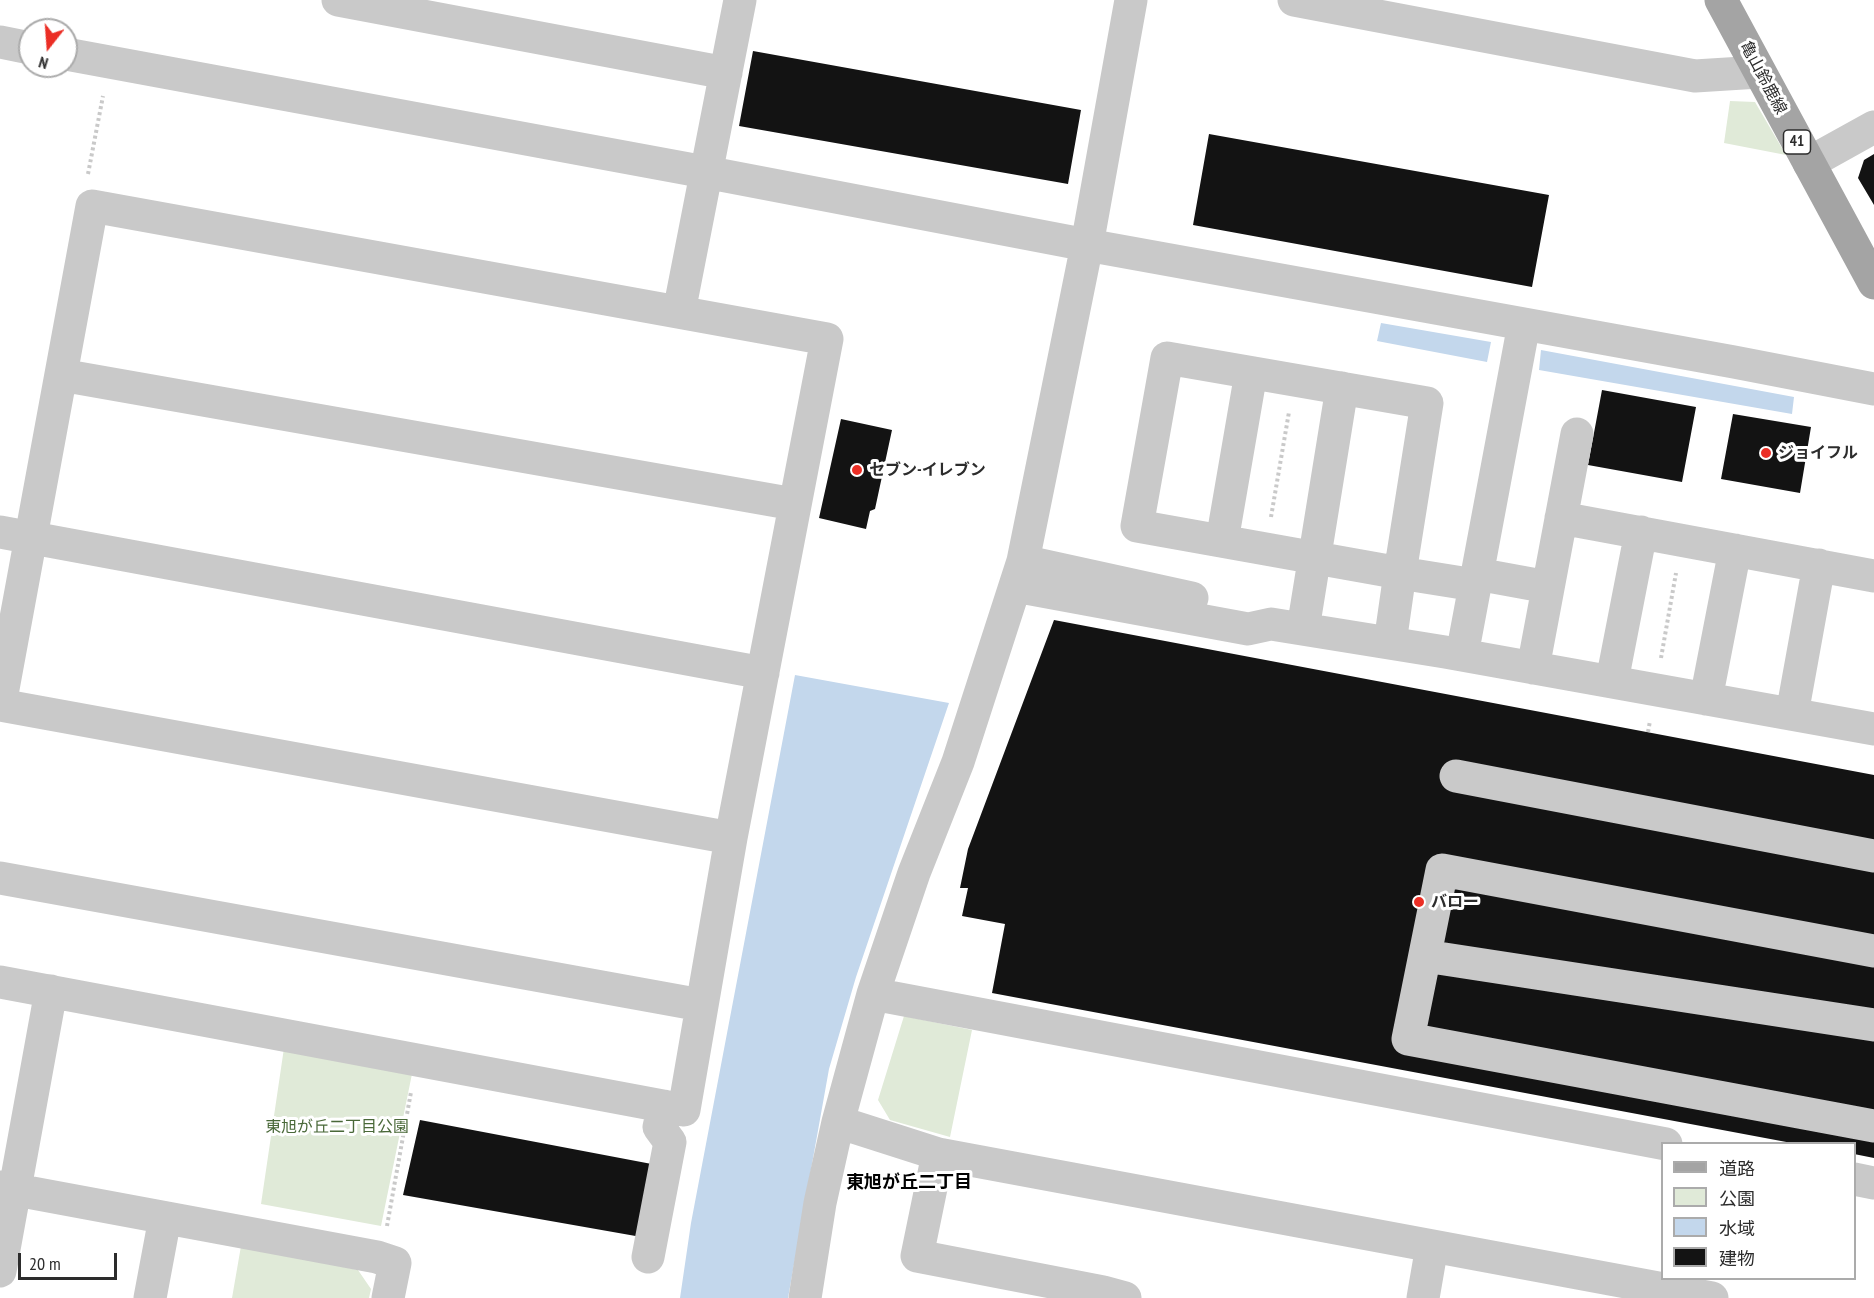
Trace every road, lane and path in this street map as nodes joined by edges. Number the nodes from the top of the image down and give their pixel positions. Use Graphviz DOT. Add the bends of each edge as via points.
graph roads {
  1 [pos="338,0"];
  2 [pos="740,0"];
  3 [pos="1131,0"];
  4 [pos="1294,0"];
  5 [pos="1721,0"];
  6 [pos="0,42"];
  7 [pos="18,46"];
  8 [pos="78,56"];
  9 [pos="1760,72"];
  10 [pos="726,73"];
  11 [pos="105,87"];
  12 [pos="1874,127"];
  13 [pos="1809,162"];
  14 [pos="705,172"];
  15 [pos="92,206"];
  16 [pos="1087,245"];
  17 [pos="1874,283"];
  18 [pos="679,312"];
  19 [pos="1513,322"];
  20 [pos="1251,373"];
  21 [pos="61,375"];
  22 [pos="1342,388"];
  23 [pos="1874,389"];
  24 [pos="1577,434"];
  25 [pos="794,504"];
  26 [pos="1561,518"];
  27 [pos="1641,532"];
  28 [pos="15,535"];
  29 [pos="1682,540"];
  30 [pos="1222,541"];
  31 [pos="1735,550"];
  32 [pos="1315,558"];
  33 [pos="1819,565"];
  34 [pos="1019,573"];
  35 [pos="1400,573"];
  36 [pos="1874,576"];
  37 [pos="1470,580"];
  38 [pos="1548,587"];
  39 [pos="1303,628"];
  40 [pos="1389,643"];
  41 [pos="1453,653"];
  42 [pos="1533,668"];
  43 [pos="763,673"];
  44 [pos="1612,681"];
  45 [pos="1655,688"];
  46 [pos="1706,699"];
  47 [pos="0,705"];
  48 [pos="1792,714"];
  49 [pos="1874,729"];
  50 [pos="1648,732"];
  51 [pos="1456,776"];
  52 [pos="731,838"];
  53 [pos="1874,856"];
  54 [pos="0,878"];
  55 [pos="1874,951"];
  56 [pos="1425,956"];
  57 [pos="0,982"];
  58 [pos="51,991"];
  59 [pos="873,994"];
  60 [pos="701,1005"];
  61 [pos="1874,1025"];
  62 [pos="417,1060"];
  63 [pos="664,1106"];
  64 [pos="838,1122"];
  65 [pos="1874,1125"];
  66 [pos="1661,1142"];
  67 [pos="938,1154"];
  68 [pos="1856,1179"];
  69 [pos="1874,1183"];
  70 [pos="8,1188"];
  71 [pos="165,1218"];
  72 [pos="386,1236"];
  73 [pos="1432,1246"];
  74 [pos="648,1257"];
  75 [pos="0,1271"];
  76 [pos="1576,1286"];
  77 [pos="150,1298"];
  78 [pos="388,1298"];
  79 [pos="805,1298"];
  80 [pos="1125,1298"];
  81 [pos="1423,1298"];
  82 [pos="1712,1298"];
  1 -- 10 [label="street"];
  2 -- 10 [label="street"];
  3 -- 16 [label="street"];
  4 -- 9 [label="street" via="1695,76"];
  5 -- 9 [label="main road, 亀山鈴鹿線 / 41"];
  6 -- 7 [label="street"];
  8 -- 14 [label="street"];
  9 -- 13 [label="main road, 亀山鈴鹿線 / 41"];
  10 -- 14 [label="street"];
  11 -- 15 [label="path" via="85,189"];
  12 -- 13 [label="street"];
  13 -- 17 [label="main road, 亀山鈴鹿線 / 41"];
  14 -- 16 [label="street"];
  14 -- 18 [label="street"];
  15 -- 18 [label="street"];
  15 -- 21 [label="street"];
  16 -- 19 [label="street"];
  16 -- 34 [label="street"];
  18 -- 25 [label="street" via="827,339"];
  19 -- 23 [label="street"];
  19 -- 37 [label="street"];
  20 -- 22 [label="street"];
  20 -- 30 [label="street"];
  20 -- 30 [label="street" via="1167,358 1137,526"];
  21 -- 25 [label="street"];
  21 -- 28 [label="street"];
  22 -- 32 [label="street"];
  22 -- 35 [label="street" via="1427,404"];
  24 -- 26 [label="street"];
  25 -- 43 [label="street"];
  26 -- 27 [label="street"];
  26 -- 38 [label="street"];
  27 -- 29 [label="street"];
  27 -- 44 [label="street"];
  28 -- 43 [label="street"];
  28 -- 47 [label="street"];
  29 -- 31 [label="street"];
  29 -- 45 [label="path"];
  30 -- 32 [label="street"];
  31 -- 33 [label="street"];
  31 -- 46 [label="street"];
  32 -- 35 [label="street"];
  32 -- 39 [label="street"];
  33 -- 36 [label="street"];
  33 -- 48 [label="street"];
  34 -- 39 [label="street" via="1248,629 1271,624"];
  34 -- 59 [label="street" via="958,762 914,873"];
  35 -- 37 [label="street"];
  35 -- 40 [label="street"];
  37 -- 38 [label="street"];
  37 -- 41 [label="street"];
  38 -- 42 [label="street"];
  39 -- 40 [label="street"];
  40 -- 41 [label="street"];
  41 -- 42 [label="street"];
  42 -- 44 [label="street"];
  43 -- 52 [label="street"];
  44 -- 45 [label="street"];
  45 -- 46 [label="street"];
  45 -- 50 [label="path"];
  46 -- 48 [label="street"];
  47 -- 52 [label="street"];
  48 -- 49 [label="street"];
  51 -- 53 [label="street"];
  52 -- 60 [label="street"];
  54 -- 60 [label="street"];
  55 -- 56 [label="street" via="1442,870"];
  56 -- 61 [label="street"];
  56 -- 65 [label="street" via="1408,1039"];
  57 -- 58 [label="street"];
  58 -- 62 [label="street"];
  58 -- 70 [label="street"];
  59 -- 64 [label="street"];
  59 -- 66 [label="street"];
  60 -- 63 [label="street" via="684,1110"];
  62 -- 63 [label="street"];
  62 -- 72 [label="path"];
  63 -- 74 [label="street" via="659,1127 670,1142"];
  64 -- 67 [label="street"];
  64 -- 79 [label="street"];
  67 -- 73 [label="street"];
  67 -- 80 [label="street" via="917,1256"];
  68 -- 69 [label="street"];
  70 -- 71 [label="street"];
  70 -- 75 [label="street"];
  71 -- 77 [label="street"];
  71 -- 78 [label="street" via="395,1263"];
  73 -- 76 [label="street"];
  73 -- 81 [label="street"];
  76 -- 82 [label="street"];
}
